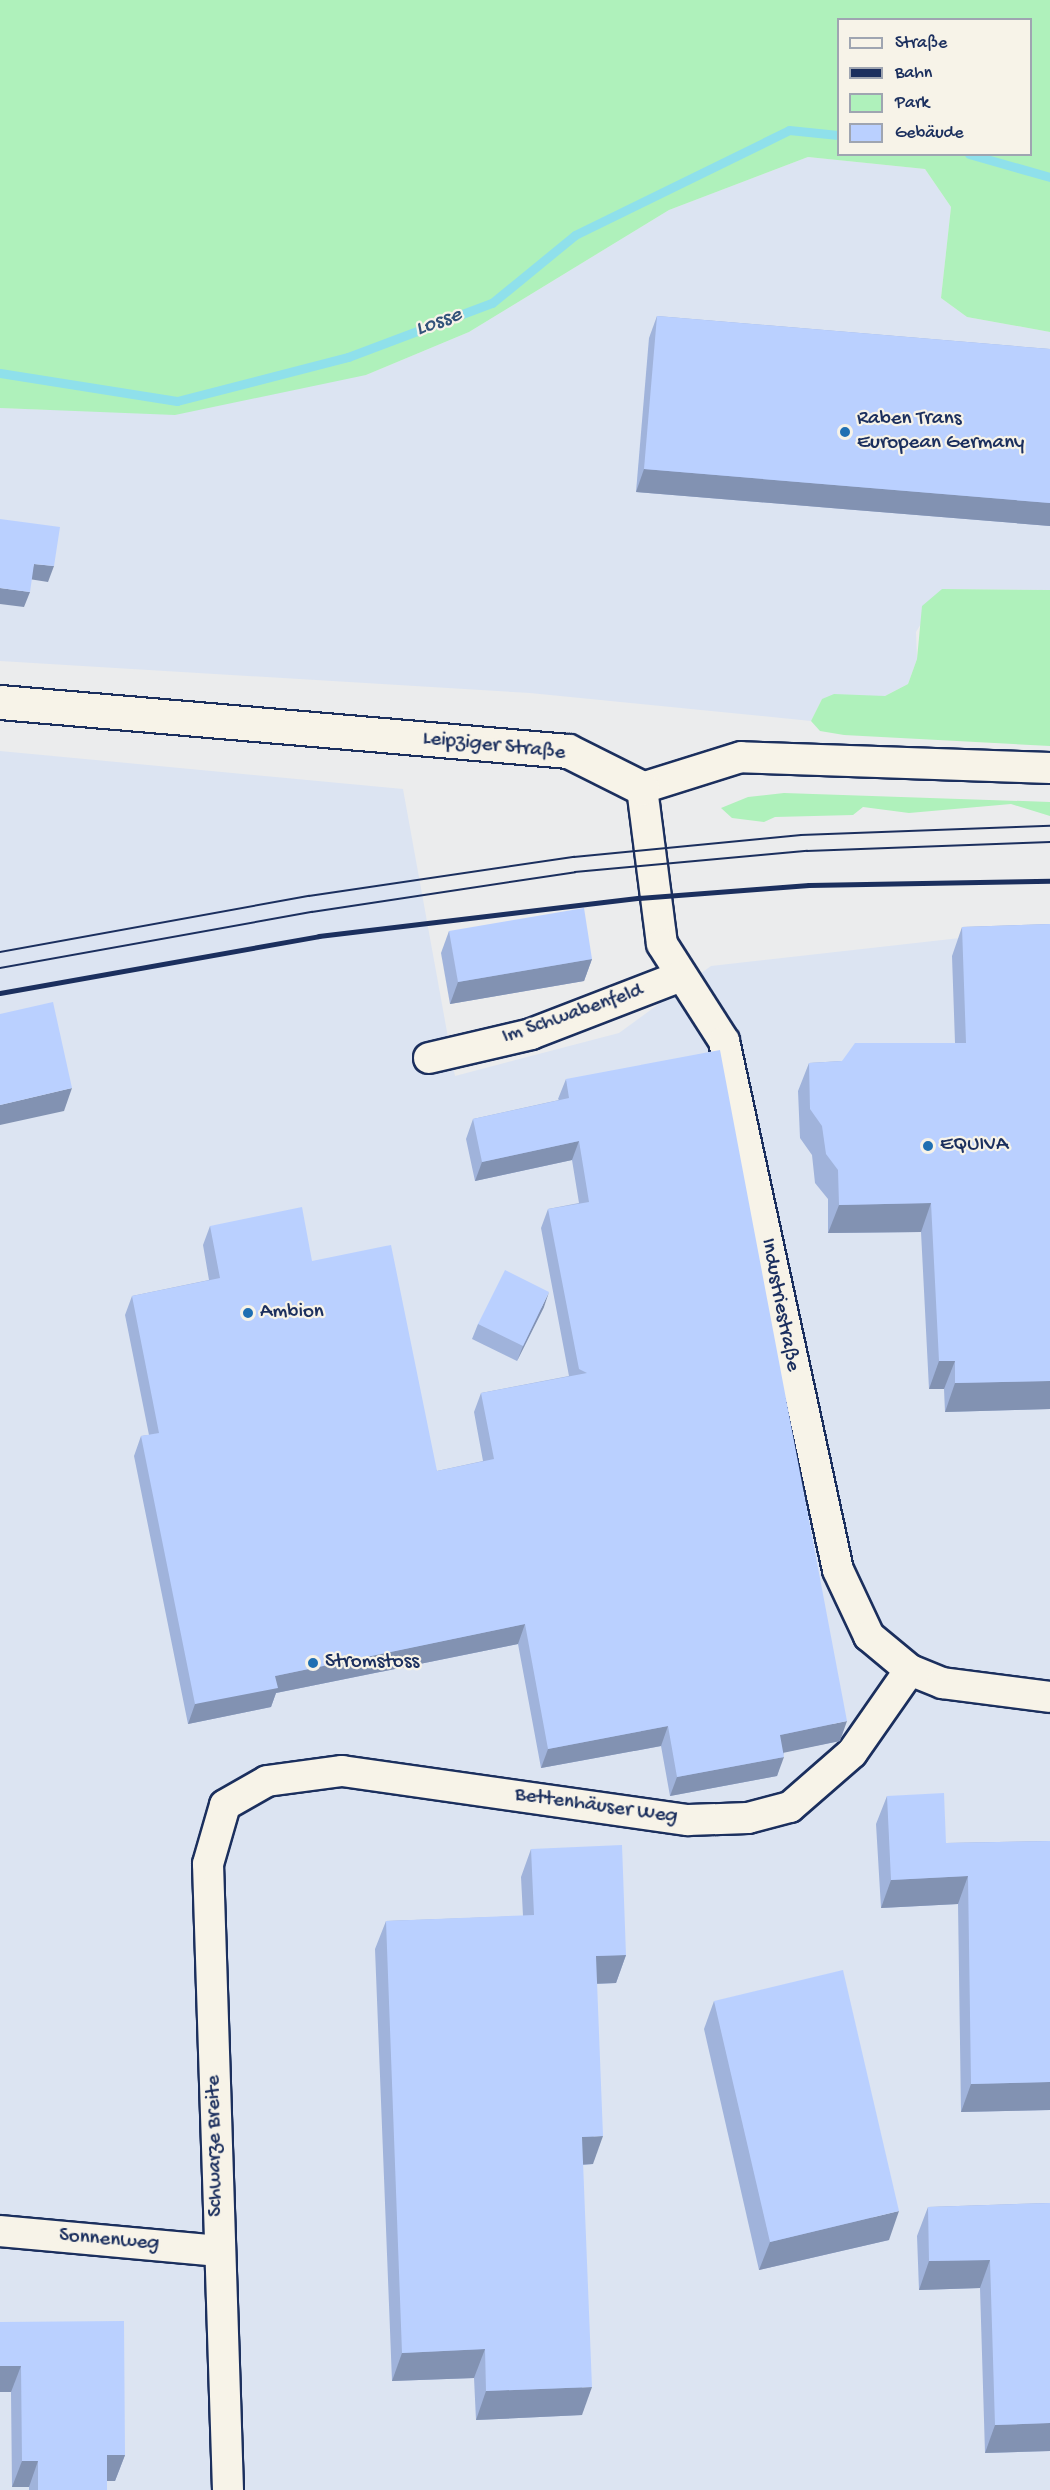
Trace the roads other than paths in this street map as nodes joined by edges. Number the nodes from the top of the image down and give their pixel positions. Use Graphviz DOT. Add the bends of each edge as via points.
graph roads {
  1 [pos="0,702"];
  2 [pos="1050,768"];
  3 [pos="642,788"];
  4 [pos="681,976"];
  5 [pos="429,1058"];
  6 [pos="910,1670"];
  7 [pos="1050,1696"];
  8 [pos="225,1805"];
  9 [pos="0,2231"];
  10 [pos="218,2251"];
  11 [pos="228,2490"];
  1 -- 3 [label="street, Leipziger Straße" via="568,751"];
  2 -- 3 [label="street" via="741,757"];
  3 -- 4 [label="street, Industriestraße" via="662,944"];
  4 -- 5 [label="street, Im Schwabenfeld" via="531,1034"];
  4 -- 6 [label="street, Industriestraße" via="724,1041 837,1570 869,1636"];
  6 -- 7 [label="street, Industriestraße" via="942,1683"];
  6 -- 8 [label="street, Bettenhäuser Weg" via="852,1753 790,1807 748,1818 688,1820 342,1771 267,1781"];
  8 -- 10 [label="street, Schwarze Breite" via="208,1864"];
  9 -- 10 [label="street, Sonnenweg"];
  10 -- 11 [label="street, Schwarze Breite"];
}
